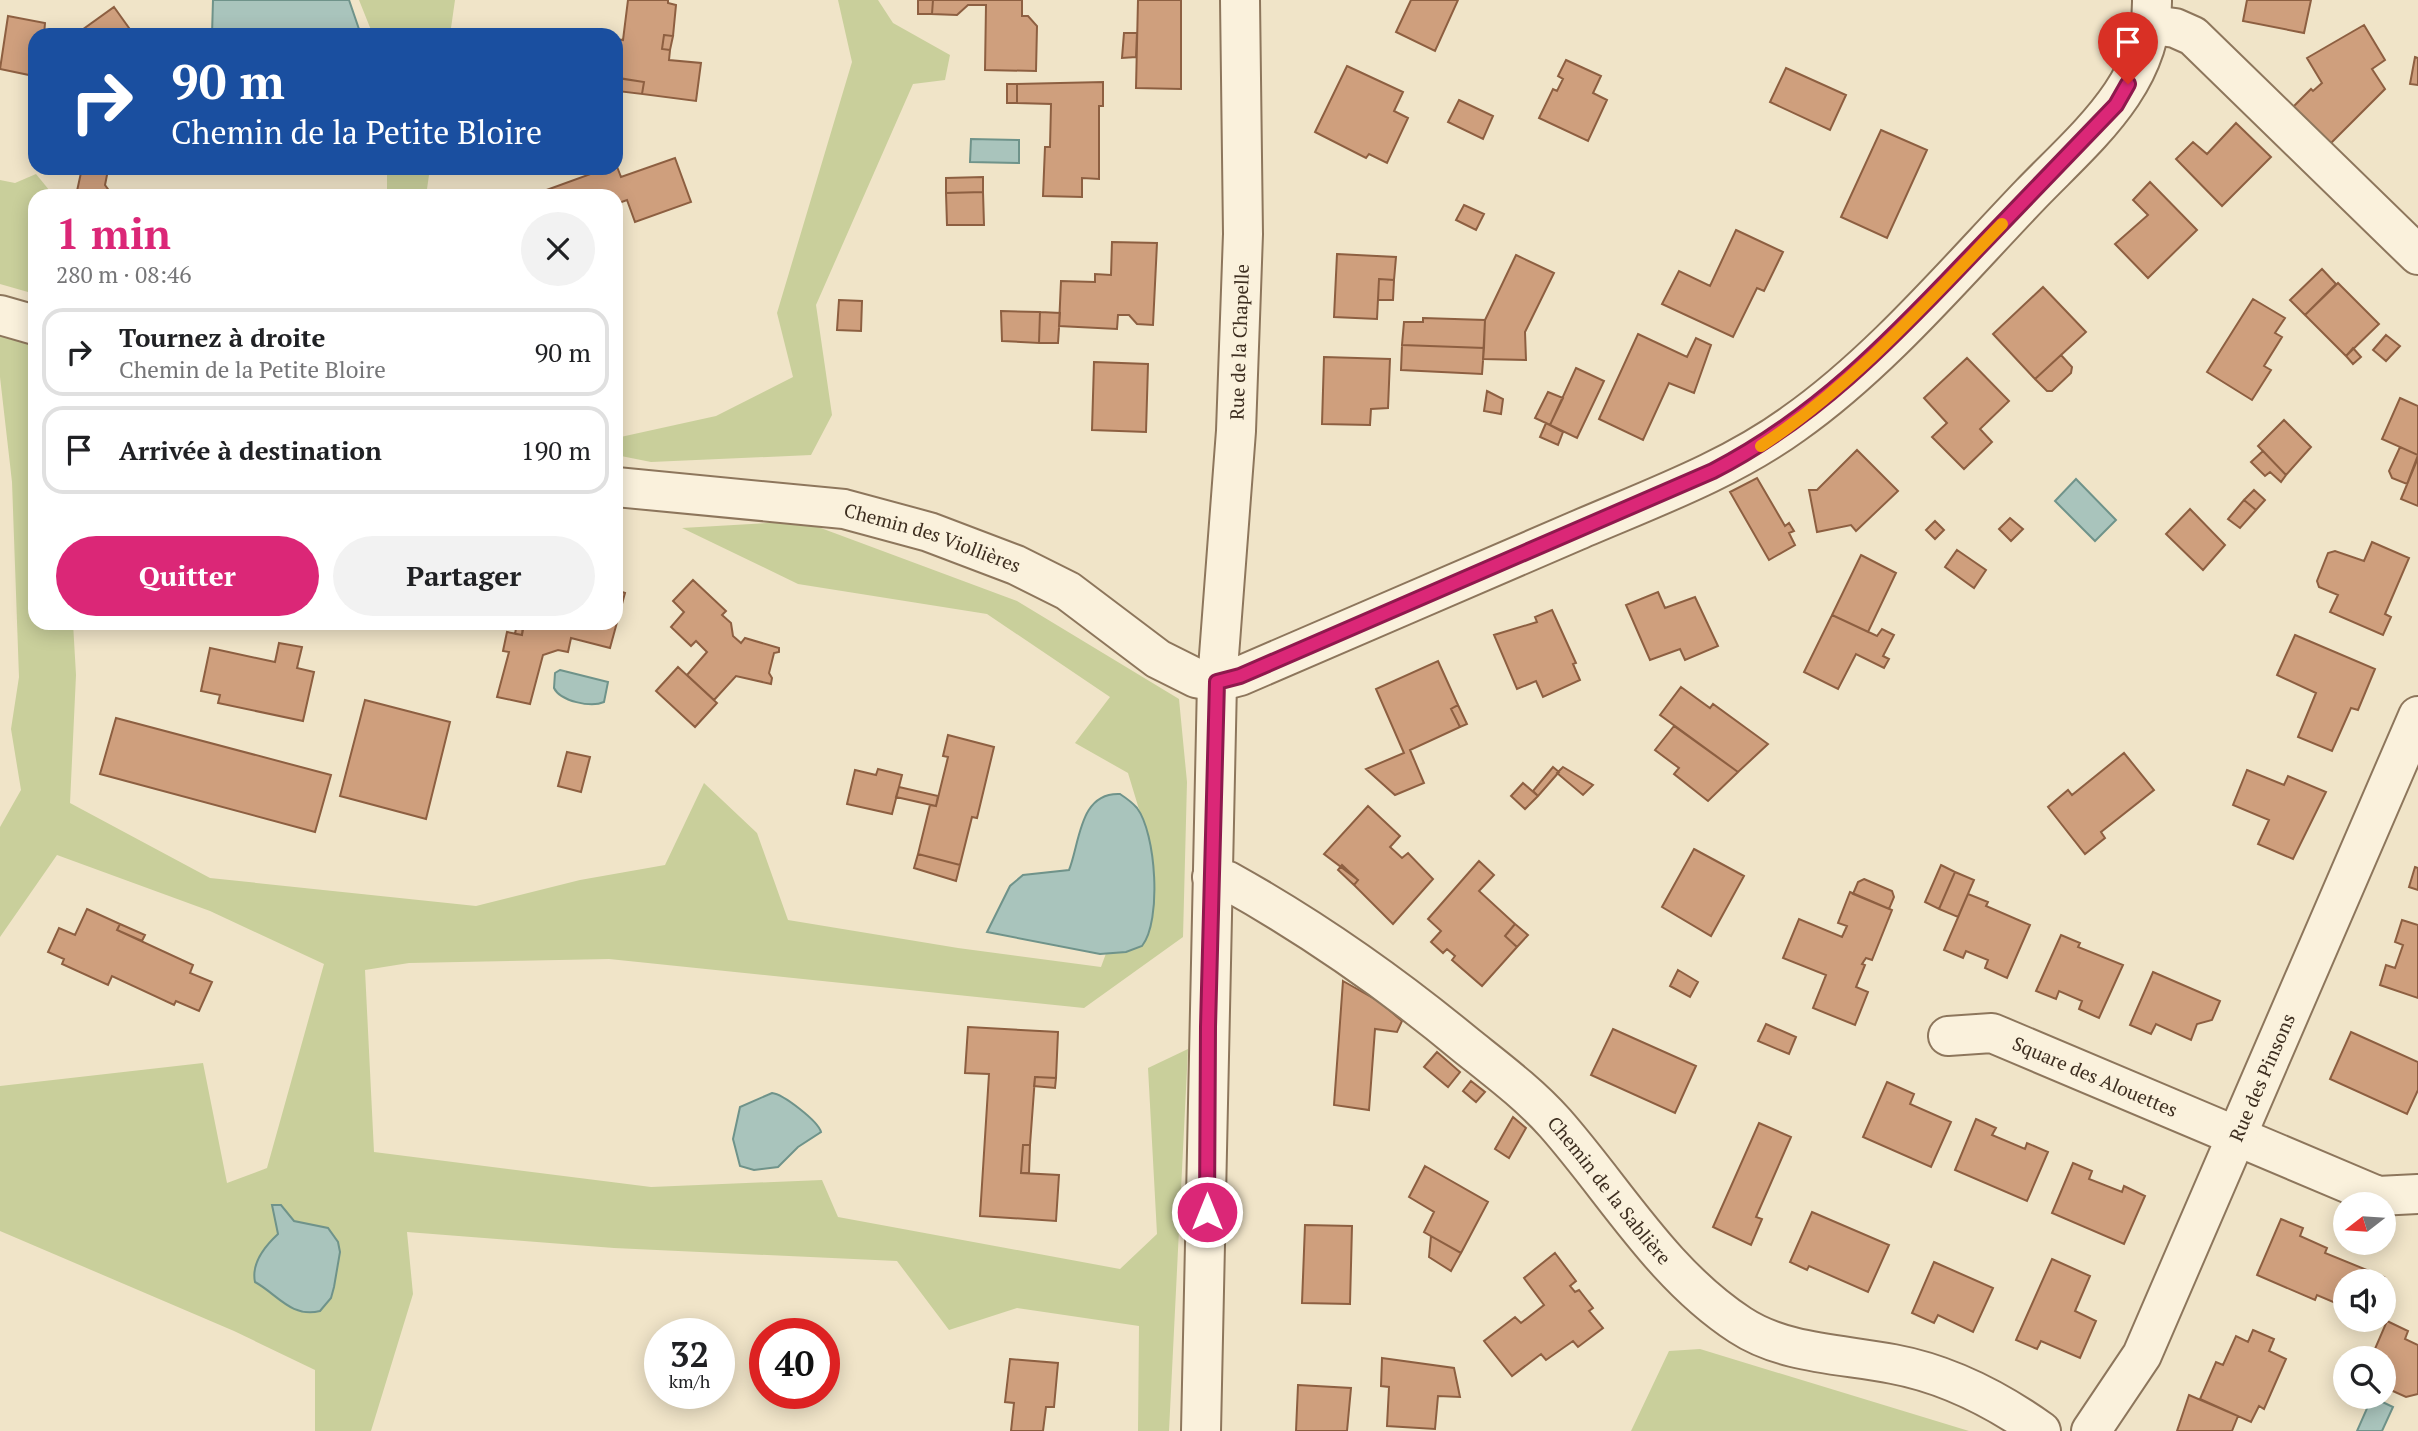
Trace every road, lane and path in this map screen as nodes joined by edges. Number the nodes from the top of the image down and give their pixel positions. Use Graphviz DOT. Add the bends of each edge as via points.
graph roads {
  1 [pos="1240,0"];
  2 [pos="2152,13"];
  3 [pos="2418,255"];
  4 [pos="0,314"];
  5 [pos="28,323"];
  6 [pos="623,488"];
  7 [pos="1217,682"];
  8 [pos="2418,716"];
  9 [pos="1212,877"];
  10 [pos="1948,1036"];
  11 [pos="2237,1137"];
  12 [pos="2418,1194"];
  13 [pos="1201,1431"];
  14 [pos="2041,1431"];
  15 [pos="2091,1431"];
  1 -- 7 [label="street, Rue de la Chapelle" via="1243,234 1236,430"];
  2 -- 3 [label="street" via="2193,36"];
  2 -- 7 [label="street" via="2141,63 2116,105 1910,320 1795,423 1713,471"];
  4 -- 5 [label="street"];
  6 -- 7 [label="street, Chemin des Viollières" via="844,509 929,531 1016,565 1068,592 1158,659 1196,678"];
  7 -- 9 [label="street, Rue de la Chapelle"];
  8 -- 11 [label="street, Rue des Pinsons"];
  9 -- 13 [label="street, Rue de la Chapelle"];
  9 -- 14 [label="street, Chemin de la Sablière" via="1228,881 1346,951 1519,1087 1554,1121 1674,1270 1742,1326 1772,1341 1940,1377 1972,1389"];
  10 -- 11 [label="street, Square des Alouettes" via="1992,1033"];
  11 -- 12 [label="street, Square des Alouettes" via="2378,1196"];
  11 -- 15 [label="street, Rue des Pinsons" via="2142,1355"];
}
